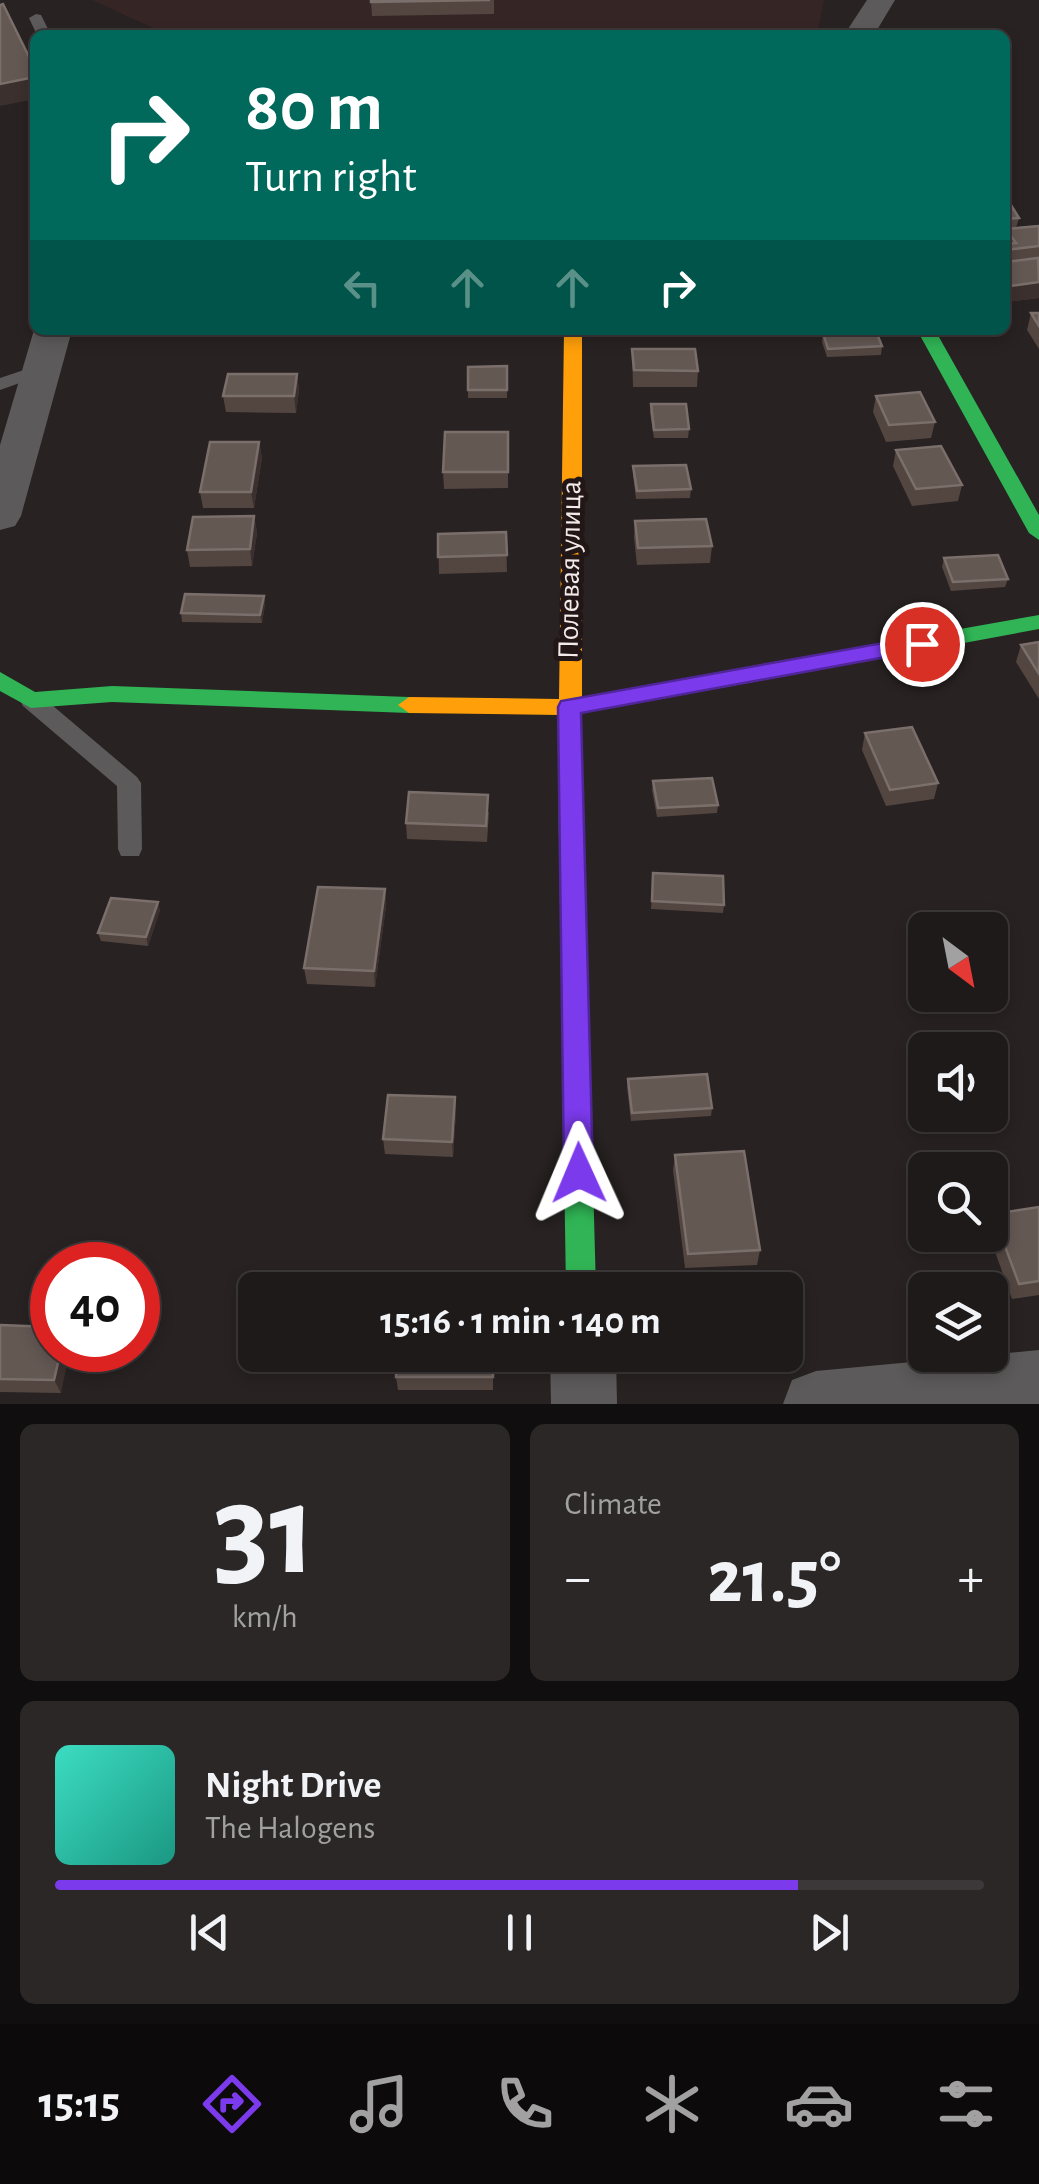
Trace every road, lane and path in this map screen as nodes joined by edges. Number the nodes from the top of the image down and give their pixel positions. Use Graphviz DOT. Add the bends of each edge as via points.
graph roads {
  1 [pos="881,0"];
  2 [pos="36,18"];
  3 [pos="42,30"];
  4 [pos="862,30"];
  5 [pos="52,335"];
  6 [pos="573,335"];
  7 [pos="929,335"];
  8 [pos="42,368"];
  9 [pos="0,384"];
  10 [pos="0,516"];
  11 [pos="1039,533"];
  12 [pos="1039,622"];
  13 [pos="0,680"];
  14 [pos="31,700"];
  15 [pos="569,707"];
  16 [pos="130,849"];
  17 [pos="581,1272"];
  18 [pos="583,1372"];
  19 [pos="1039,1382"];
  20 [pos="584,1404"];
  21 [pos="816,1404"];
  1 -- 4 [label="street"];
  2 -- 3 [label="lane"];
  5 -- 8 [label="street"];
  6 -- 15 [label="street, Полевая улица"];
  7 -- 11 [label="street"];
  8 -- 9 [label="lane"];
  8 -- 10 [label="street"];
  12 -- 15 [label="street"];
  13 -- 14 [label="street"];
  14 -- 15 [label="street" via="112,694"];
  14 -- 16 [label="lane" via="129,782"];
  15 -- 17 [label="street, Полевая улица"];
  18 -- 20 [label="street"];
  19 -- 21 [label="street"];
}
